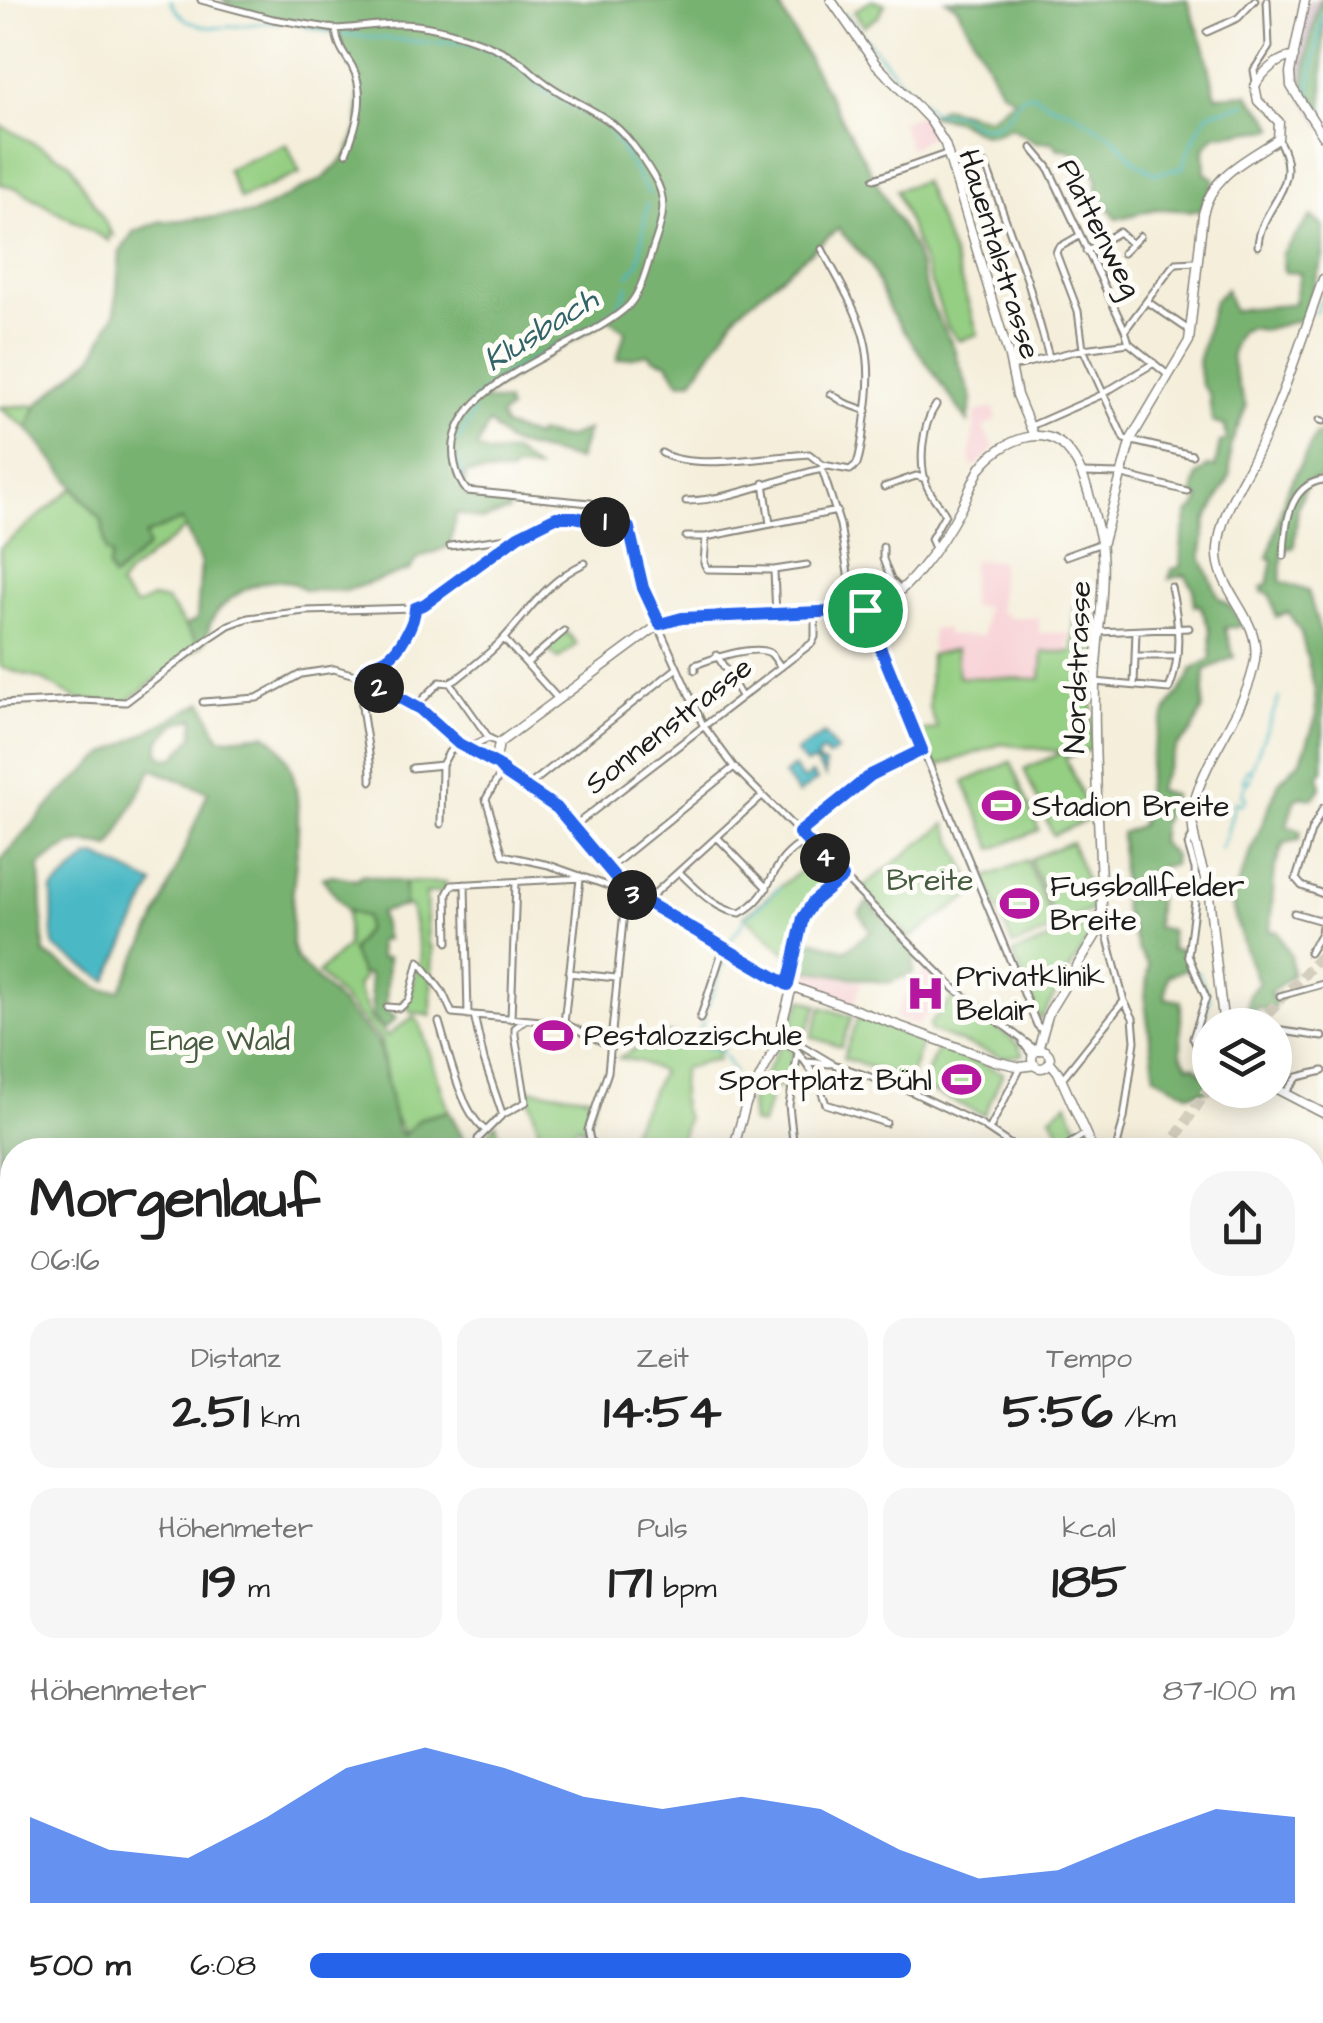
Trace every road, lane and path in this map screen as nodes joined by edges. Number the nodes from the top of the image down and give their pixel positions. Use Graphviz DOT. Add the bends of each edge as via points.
graph roads {
  1 [pos="201,0"];
  2 [pos="830,0"];
  3 [pos="1255,0"];
  4 [pos="1267,0"];
  5 [pos="1306,0"];
  6 [pos="336,29"];
  7 [pos="1207,32"];
  8 [pos="1294,57"];
  9 [pos="1256,82"];
  10 [pos="1323,136"];
  11 [pos="1278,140"];
  12 [pos="1032,148"];
  13 [pos="346,153"];
  14 [pos="948,154"];
  15 [pos="951,164"];
  16 [pos="874,179"];
  17 [pos="1079,236"];
  18 [pos="1140,236"];
  19 [pos="1132,244"];
  20 [pos="1258,246"];
  21 [pos="822,250"];
  22 [pos="1086,251"];
  23 [pos="1123,253"];
  24 [pos="1199,262"];
  25 [pos="1323,279"];
  26 [pos="1147,302"];
  27 [pos="1125,330"];
  28 [pos="1191,331"];
  29 [pos="1129,342"];
  30 [pos="1084,348"];
  31 [pos="1049,357"];
  32 [pos="1154,363"];
  33 [pos="1012,367"];
  34 [pos="1168,376"];
  35 [pos="1102,393"];
  36 [pos="831,394"];
  37 [pos="936,405"];
  38 [pos="867,410"];
  39 [pos="1032,426"];
  40 [pos="1034,436"];
  41 [pos="1130,442"];
  42 [pos="662,452"];
  43 [pos="1192,455"];
  44 [pos="823,467"];
  45 [pos="1083,473"];
  46 [pos="1119,474"];
  47 [pos="926,479"];
  48 [pos="1323,480"];
  49 [pos="764,483"];
  50 [pos="884,487"];
  51 [pos="1188,491"];
  52 [pos="686,501"];
  53 [pos="837,511"];
  54 [pos="770,524"];
  55 [pos="629,528"];
  56 [pos="518,536"];
  57 [pos="686,536"];
  58 [pos="706,537"];
  59 [pos="1102,543"];
  60 [pos="450,546"];
  61 [pos="882,548"];
  62 [pos="935,548"];
  63 [pos="1066,556"];
  64 [pos="1284,556"];
  65 [pos="585,562"];
  66 [pos="807,565"];
  67 [pos="774,570"];
  68 [pos="1171,587"];
  69 [pos="901,590"];
  70 [pos="415,608"];
  71 [pos="854,610"];
  72 [pos="865,610"];
  73 [pos="815,612"];
  74 [pos="776,614"];
  75 [pos="659,624"];
  76 [pos="1178,628"];
  77 [pos="1190,628"];
  78 [pos="1136,630"];
  79 [pos="564,631"];
  80 [pos="1098,632"];
  81 [pos="504,639"];
  82 [pos="717,655"];
  83 [pos="1136,656"];
  84 [pos="1176,656"];
  85 [pos="527,663"];
  86 [pos="781,667"];
  87 [pos="677,668"];
  88 [pos="694,670"];
  89 [pos="362,677"];
  90 [pos="1095,682"];
  91 [pos="450,683"];
  92 [pos="1134,686"];
  93 [pos="741,696"];
  94 [pos="559,700"];
  95 [pos="203,702"];
  96 [pos="0,704"];
  97 [pos="416,706"];
  98 [pos="703,726"];
  99 [pos="490,738"];
  100 [pos="499,743"];
  101 [pos="464,747"];
  102 [pos="922,750"];
  103 [pos="442,764"];
  104 [pos="412,768"];
  105 [pos="500,768"];
  106 [pos="734,768"];
  107 [pos="371,781"];
  108 [pos="526,787"];
  109 [pos="762,796"];
  110 [pos="1323,808"];
  111 [pos="440,824"];
  112 [pos="574,826"];
  113 [pos="799,833"];
  114 [pos="716,836"];
  115 [pos="1193,836"];
  116 [pos="806,841"];
  117 [pos="608,869"];
  118 [pos="679,872"];
  119 [pos="843,877"];
  120 [pos="583,878"];
  121 [pos="516,882"];
  122 [pos="465,884"];
  123 [pos="623,888"];
  124 [pos="767,888"];
  125 [pos="1323,894"];
  126 [pos="644,903"];
  127 [pos="1294,914"];
  128 [pos="1322,919"];
  129 [pos="1099,929"];
  130 [pos="1322,934"];
  131 [pos="448,942"];
  132 [pos="723,950"];
  133 [pos="1310,954"];
  134 [pos="568,973"];
  135 [pos="616,978"];
  136 [pos="1323,984"];
  137 [pos="790,986"];
  138 [pos="1280,996"];
  139 [pos="1124,1001"];
  140 [pos="387,1007"];
  141 [pos="1203,1008"];
  142 [pos="1222,1008"];
  143 [pos="471,1015"];
  144 [pos="510,1018"];
  145 [pos="700,1019"];
  146 [pos="526,1020"];
  147 [pos="440,1022"];
  148 [pos="564,1023"];
  149 [pos="515,1028"];
  150 [pos="1292,1032"];
  151 [pos="1043,1034"];
  152 [pos="781,1037"];
  153 [pos="1323,1037"];
  154 [pos="610,1049"];
  155 [pos="798,1052"];
  156 [pos="1038,1056"];
  157 [pos="807,1062"];
  158 [pos="833,1064"];
  159 [pos="1007,1064"];
  160 [pos="1021,1067"];
  161 [pos="1323,1070"];
  162 [pos="1061,1080"];
  163 [pos="1292,1081"];
  164 [pos="1292,1097"];
  165 [pos="1323,1113"];
  166 [pos="502,1114"];
  167 [pos="886,1123"];
  168 [pos="485,1130"];
  169 [pos="989,1130"];
  170 [pos="1086,1134"];
  171 [pos="479,1138"];
  172 [pos="590,1138"];
  173 [pos="736,1138"];
  174 [pos="793,1138"];
  175 [pos="1002,1138"];
  176 [pos="1080,1138"];
  177 [pos="1088,1138"];
  178 [pos="1119,1138"];
  1 -- 6 [label="street"];
  2 -- 14 [label="street, Hauentalstrasse" via="883,73 932,124"];
  3 -- 7 [label="street" via="1238,18"];
  4 -- 9 [label="street" via="1268,46 1254,70"];
  5 -- 8 [label="street"];
  6 -- 13 [label="street" via="358,86 359,116"];
  6 -- 55 [label="street" via="410,24 497,47 617,127 655,178 663,220 633,300 490,390 453,440 467,491 590,503"];
  8 -- 9 [label="street"];
  8 -- 10 [label="street" via="1292,92"];
  9 -- 11 [label="street" via="1258,101 1279,122"];
  11 -- 20 [label="street" via="1287,156 1286,182"];
  11 -- 24 [label="street" via="1233,167 1213,189 1203,214"];
  12 -- 17 [label="street, Plattenweg"];
  14 -- 15 [label="street, Hauentalstrasse"];
  14 -- 16 [label="street"];
  15 -- 31 [label="street" via="986,165"];
  15 -- 33 [label="street, Hauentalstrasse"];
  17 -- 22 [label="street, Plattenweg"];
  17 -- 30 [label="street" via="1056,253"];
  18 -- 19 [label="street"];
  19 -- 22 [label="street" via="1119,232"];
  19 -- 23 [label="street"];
  21 -- 38 [label="street" via="867,340"];
  22 -- 27 [label="street, Plattenweg"];
  24 -- 26 [label="street" via="1176,263"];
  24 -- 28 [label="street"];
  25 -- 115 [label="street" via="1260,447 1221,528 1219,567 1250,623 1255,657 1201,782"];
  26 -- 27 [label="street"];
  26 -- 28 [label="street"];
  27 -- 29 [label="street, Plattenweg"];
  28 -- 34 [label="street"];
  29 -- 30 [label="street"];
  29 -- 32 [label="street, Plattenweg"];
  30 -- 31 [label="street"];
  30 -- 35 [label="street"];
  31 -- 33 [label="street"];
  32 -- 34 [label="street, Plattenweg"];
  32 -- 35 [label="street"];
  33 -- 39 [label="street, Hauentalstrasse"];
  34 -- 41 [label="street"];
  35 -- 39 [label="street"];
  35 -- 41 [label="street"];
  36 -- 38 [label="street"];
  37 -- 47 [label="street" via="924,436"];
  38 -- 44 [label="street" via="854,467"];
  39 -- 40 [label="street, Hauentalstrasse"];
  40 -- 45 [label="street" via="1061,445"];
  40 -- 62 [label="street" via="988,459"];
  41 -- 43 [label="street"];
  41 -- 46 [label="street"];
  42 -- 44 [label="street" via="698,463 808,454"];
  44 -- 49 [label="street"];
  44 -- 53 [label="street"];
  45 -- 46 [label="street"];
  45 -- 59 [label="street, Nordstrasse"];
  46 -- 51 [label="street"];
  46 -- 59 [label="street"];
  47 -- 50 [label="street"];
  47 -- 62 [label="street" via="945,514 931,539"];
  48 -- 64 [label="street" via="1310,482 1292,503"];
  49 -- 52 [label="street"];
  49 -- 54 [label="street"];
  53 -- 54 [label="street"];
  53 -- 71 [label="street"];
  54 -- 58 [label="street"];
  55 -- 56 [label="street" via="566,516"];
  55 -- 75 [label="street"];
  56 -- 60 [label="street"];
  56 -- 70 [label="street"];
  57 -- 58 [label="street"];
  58 -- 67 [label="street" via="707,569"];
  59 -- 63 [label="street"];
  59 -- 80 [label="street, Nordstrasse"];
  61 -- 69 [label="street"];
  62 -- 69 [label="street"];
  65 -- 81 [label="street" via="532,601"];
  66 -- 67 [label="street"];
  67 -- 74 [label="street"];
  68 -- 76 [label="street"];
  69 -- 72 [label="street"];
  70 -- 89 [label="street" via="393,653 368,666"];
  70 -- 96 [label="street" via="272,613 229,625 126,702"];
  71 -- 72 [label="street"];
  71 -- 73 [label="street"];
  72 -- 102 [label="street"];
  73 -- 74 [label="street"];
  73 -- 86 [label="street, Sonnenstrasse" via="816,637"];
  74 -- 75 [label="street"];
  75 -- 87 [label="street"];
  75 -- 94 [label="street"];
  76 -- 77 [label="street"];
  76 -- 78 [label="street"];
  76 -- 84 [label="street"];
  78 -- 80 [label="street"];
  78 -- 83 [label="street"];
  79 -- 85 [label="street"];
  80 -- 90 [label="street, Nordstrasse"];
  81 -- 85 [label="street"];
  81 -- 91 [label="street"];
  82 -- 86 [label="street" via="764,651"];
  82 -- 88 [label="street"];
  82 -- 93 [label="street"];
  83 -- 84 [label="street"];
  83 -- 92 [label="street"];
  84 -- 92 [label="street" via="1169,689"];
  85 -- 94 [label="street"];
  86 -- 93 [label="street, Sonnenstrasse"];
  87 -- 98 [label="street"];
  87 -- 108 [label="street"];
  89 -- 95 [label="street" via="309,671 267,696"];
  89 -- 97 [label="street"];
  89 -- 107 [label="street"];
  90 -- 92 [label="street"];
  90 -- 129 [label="street, Nordstrasse"];
  91 -- 97 [label="street" via="440,682"];
  91 -- 99 [label="street"];
  93 -- 98 [label="street, Sonnenstrasse"];
  94 -- 100 [label="street"];
  97 -- 101 [label="street"];
  98 -- 106 [label="street"];
  98 -- 112 [label="street, Sonnenstrasse"];
  99 -- 100 [label="street"];
  99 -- 101 [label="street"];
  100 -- 105 [label="street"];
  101 -- 103 [label="street" via="449,752"];
  101 -- 105 [label="street"];
  102 -- 113 [label="street" via="871,775"];
  102 -- 151 [label="street"];
  103 -- 104 [label="street"];
  103 -- 111 [label="street"];
  105 -- 108 [label="street"];
  105 -- 120 [label="street" via="486,799 503,855"];
  106 -- 109 [label="street"];
  106 -- 117 [label="street"];
  108 -- 112 [label="street"];
  109 -- 113 [label="street"];
  109 -- 114 [label="street"];
  110 -- 125 [label="street" via="1296,879"];
  112 -- 117 [label="street"];
  113 -- 116 [label="street"];
  114 -- 118 [label="street"];
  114 -- 124 [label="street"];
  115 -- 141 [label="street" via="1188,846 1196,894 1188,956 1206,998"];
  115 -- 142 [label="street" via="1208,892"];
  116 -- 119 [label="street"];
  116 -- 124 [label="street" via="781,858"];
  117 -- 123 [label="street"];
  118 -- 124 [label="street" via="734,913 749,908"];
  118 -- 126 [label="street"];
  119 -- 137 [label="street" via="803,918"];
  119 -- 156 [label="street" via="956,989"];
  120 -- 121 [label="street"];
  120 -- 123 [label="street"];
  120 -- 134 [label="street"];
  121 -- 122 [label="street"];
  121 -- 144 [label="street"];
  122 -- 131 [label="street" via="448,889"];
  122 -- 143 [label="street"];
  123 -- 126 [label="street"];
  123 -- 135 [label="street"];
  126 -- 132 [label="street"];
  127 -- 128 [label="street"];
  128 -- 130 [label="street"];
  129 -- 139 [label="street, Nordstrasse" via="1107,935"];
  129 -- 151 [label="street, Nordstrasse"];
  130 -- 133 [label="street"];
  132 -- 137 [label="street"];
  132 -- 145 [label="street"];
  134 -- 135 [label="street"];
  134 -- 148 [label="street"];
  135 -- 154 [label="street"];
  136 -- 138 [label="street"];
  137 -- 152 [label="street"];
  137 -- 159 [label="street"];
  139 -- 162 [label="street"];
  139 -- 178 [label="street, Nordstrasse" via="1135,1041"];
  140 -- 143 [label="street" via="409,1000 419,961 452,1013"];
  143 -- 144 [label="street"];
  143 -- 166 [label="street"];
  144 -- 146 [label="street"];
  144 -- 149 [label="street"];
  146 -- 148 [label="street"];
  146 -- 149 [label="street"];
  147 -- 168 [label="street" via="462,1092"];
  148 -- 154 [label="street"];
  149 -- 166 [label="street" via="526,1102"];
  150 -- 153 [label="street"];
  151 -- 156 [label="street"];
  151 -- 156 [label="street"];
  152 -- 155 [label="street"];
  152 -- 158 [label="street"];
  152 -- 173 [label="street"];
  154 -- 172 [label="street"];
  155 -- 157 [label="street"];
  155 -- 174 [label="street"];
  156 -- 159 [label="street"];
  156 -- 160 [label="street"];
  156 -- 162 [label="street"];
  157 -- 158 [label="street"];
  157 -- 167 [label="street" via="826,1104"];
  158 -- 169 [label="street" via="908,1090"];
  159 -- 160 [label="street"];
  160 -- 169 [label="street"];
  161 -- 163 [label="street"];
  162 -- 170 [label="street"];
  164 -- 165 [label="street"];
  166 -- 168 [label="street"];
  168 -- 171 [label="street"];
  169 -- 175 [label="street"];
  170 -- 176 [label="street"];
  170 -- 177 [label="street"];
}
